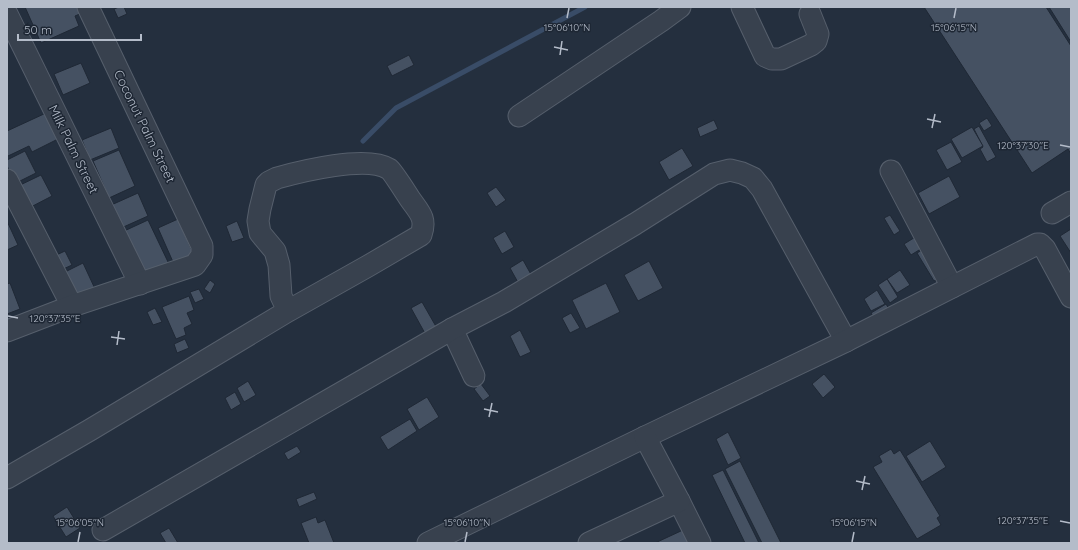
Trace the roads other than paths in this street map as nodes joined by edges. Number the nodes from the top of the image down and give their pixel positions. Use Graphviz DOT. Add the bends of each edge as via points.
graph roads {
  1 [pos="88,7"];
  2 [pos="680,7"];
  3 [pos="742,7"];
  4 [pos="7,14"];
  5 [pos="810,14"];
  6 [pos="519,116"];
  7 [pos="891,171"];
  8 [pos="7,180"];
  9 [pos="1071,202"];
  10 [pos="1052,213"];
  11 [pos="140,284"];
  12 [pos="952,287"];
  13 [pos="1071,297"];
  14 [pos="72,306"];
  15 [pos="288,311"];
  16 [pos="452,329"];
  17 [pos="7,331"];
  18 [pos="846,341"];
  19 [pos="474,376"];
  20 [pos="645,436"];
  21 [pos="7,478"];
  22 [pos="679,501"];
  23 [pos="103,530"];
  24 [pos="428,543"];
  25 [pos="589,543"];
  26 [pos="700,543"];
  1 -- 11 [label="street, Coconut Palm Street" via="202,246 202,255 196,265"];
  2 -- 6 [label="street"];
  3 -- 5 [label="street" via="765,56 772,59 781,59 816,41 818,34"];
  4 -- 11 [label="street, Milk Palm Street"];
  7 -- 12 [label="street"];
  8 -- 14 [label="street"];
  9 -- 10 [label="street"];
  11 -- 14 [label="street"];
  12 -- 13 [label="street" via="1040,244"];
  12 -- 18 [label="street"];
  14 -- 17 [label="street"];
  15 -- 15 [label="street" via="421,235 424,227 423,217 390,170 371,163 337,165 277,178 266,186 258,221 260,233 276,251 281,296"];
  15 -- 21 [label="street"];
  16 -- 18 [label="street" via="504,302 714,174 730,170 742,172 762,189"];
  16 -- 19 [label="street"];
  16 -- 23 [label="street"];
  18 -- 20 [label="street"];
  20 -- 22 [label="street"];
  20 -- 24 [label="street"];
  22 -- 25 [label="street"];
  22 -- 26 [label="street"];
}
